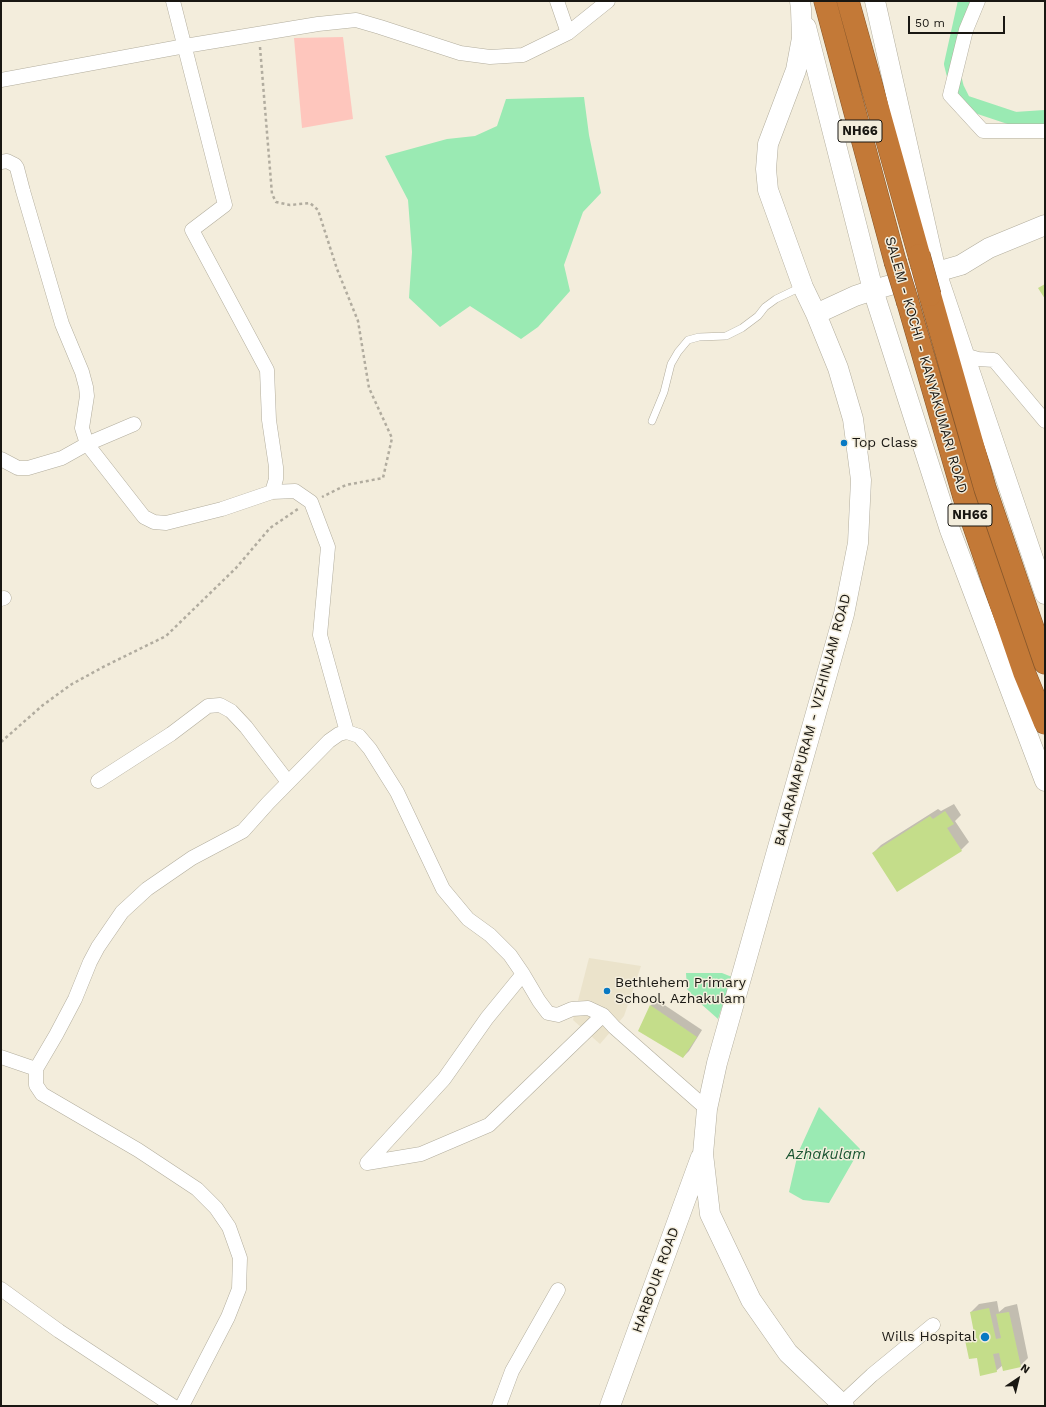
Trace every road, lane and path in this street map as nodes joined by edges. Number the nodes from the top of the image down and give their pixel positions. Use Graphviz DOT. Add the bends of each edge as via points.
graph roads {
  1 [pos="173,1"];
  2 [pos="557,1"];
  3 [pos="608,1"];
  4 [pos="825,1"];
  5 [pos="848,1"];
  6 [pos="875,1"];
  7 [pos="978,1"];
  8 [pos="801,5"];
  9 [pos="568,33"];
  10 [pos="186,46"];
  11 [pos="1,80"];
  12 [pos="1045,131"];
  13 [pos="1,162"];
  14 [pos="1045,225"];
  15 [pos="936,272"];
  16 [pos="803,287"];
  17 [pos="873,290"];
  18 [pos="816,314"];
  19 [pos="964,355"];
  20 [pos="652,421"];
  21 [pos="1045,421"];
  22 [pos="134,424"];
  23 [pos="87,444"];
  24 [pos="1,459"];
  25 [pos="272,492"];
  26 [pos="1045,594"];
  27 [pos="1045,663"];
  28 [pos="1045,723"];
  29 [pos="347,732"];
  30 [pos="98,781"];
  31 [pos="1045,781"];
  32 [pos="288,782"];
  33 [pos="523,974"];
  34 [pos="603,1015"];
  35 [pos="1,1057"];
  36 [pos="36,1069"];
  37 [pos="707,1109"];
  38 [pos="703,1154"];
  39 [pos="1,1289"];
  40 [pos="558,1290"];
  41 [pos="933,1325"];
  42 [pos="843,1405"];
  43 [pos="173,1406"];
  44 [pos="182,1406"];
  45 [pos="499,1406"];
  46 [pos="610,1406"];
  1 -- 10 [label="street"];
  2 -- 9 [label="street"];
  3 -- 9 [label="street"];
  4 -- 28 [label="highway, SALEM - KOCHI - KANYAKUMARI ROAD / NH66, bridge" via="964,497 1024,672"];
  5 -- 27 [label="highway, SALEM - KOCHI - KANYAKUMARI ROAD / NH66, bridge" via="986,488"];
  6 -- 15 [label="street"];
  7 -- 12 [label="street" via="966,30 950,95 983,131"];
  8 -- 16 [label="street, BALARAMAPURAM - VIZHINJAM ROAD" via="802,38 796,70 768,144 766,169 768,190"];
  8 -- 17 [label="street"];
  9 -- 10 [label="street" via="523,55 490,57 460,52 356,20"];
  10 -- 11 [label="street"];
  10 -- 25 [label="street" via="225,205 192,230 267,370 269,420 276,467"];
  13 -- 23 [label="street" via="7,161 17,168 62,324 82,372 86,387 82,428"];
  14 -- 15 [label="street" via="989,248 960,265"];
  15 -- 17 [label="street"];
  15 -- 19 [label="street"];
  16 -- 18 [label="street, BALARAMAPURAM - VIZHINJAM ROAD"];
  16 -- 20 [label="lane" via="776,299 742,328 726,336 688,340 671,364 664,392"];
  17 -- 18 [label="street"];
  17 -- 31 [label="street" via="950,530"];
  18 -- 37 [label="street, BALARAMAPURAM - VIZHINJAM ROAD" via="838,368 852,419 861,480 858,543 844,614 717,1062"];
  19 -- 21 [label="street" via="994,360"];
  19 -- 26 [label="street"];
  22 -- 23 [label="street"];
  23 -- 24 [label="street" via="62,458 28,468 18,468"];
  23 -- 25 [label="street" via="144,517 154,522 166,523 222,509"];
  25 -- 29 [label="street" via="295,491 311,502 328,547 320,635"];
  29 -- 32 [label="street" via="329,741"];
  29 -- 33 [label="street" via="359,736 370,749 397,792 443,889 468,919 490,935 510,955"];
  30 -- 32 [label="street" via="172,734 208,706 220,705 231,711 246,727"];
  32 -- 36 [label="street" via="243,831 192,858 147,889 122,912 90,962 75,999"];
  33 -- 34 [label="street" via="548,1013 558,1015 572,1009 588,1008"];
  33 -- 34 [label="street" via="487,1018 444,1079 367,1164 421,1154 489,1125"];
  34 -- 37 [label="street"];
  35 -- 36 [label="street"];
  36 -- 44 [label="street" via="36,1085 42,1094 138,1150 197,1189 216,1208 229,1227 240,1258 239,1289 228,1317"];
  37 -- 38 [label="street, BALARAMAPURAM - VIZHINJAM ROAD"];
  38 -- 42 [label="street, BALARAMAPURAM - VIZHINJAM ROAD" via="710,1214 751,1300 788,1353"];
  38 -- 46 [label="street, HARBOUR ROAD"];
  39 -- 43 [label="street" via="59,1331"];
  40 -- 45 [label="street" via="512,1371"];
  41 -- 42 [label="street" via="872,1375"];
}
